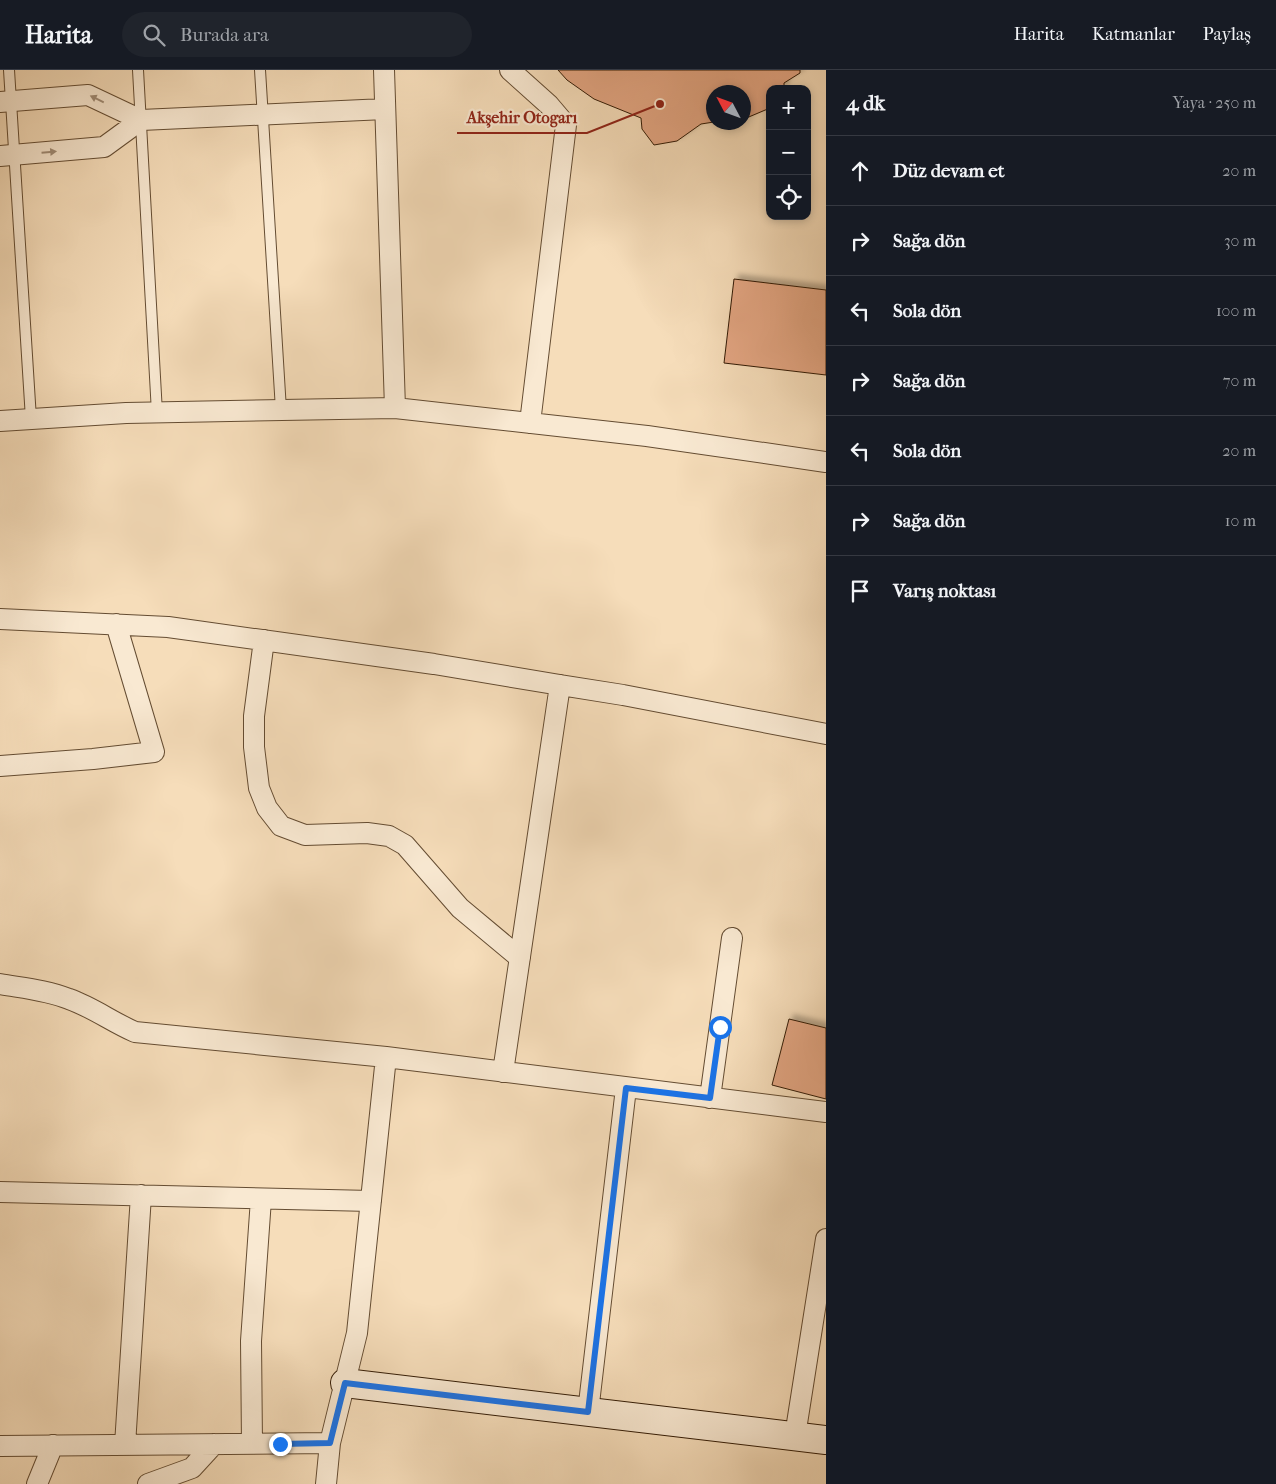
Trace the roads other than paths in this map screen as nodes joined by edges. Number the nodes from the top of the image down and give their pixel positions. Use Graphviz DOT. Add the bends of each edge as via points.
graph roads {
  1 [pos="9,70"];
  2 [pos="138,70"];
  3 [pos="260,70"];
  4 [pos="384,70"];
  5 [pos="510,70"];
  6 [pos="5,102"];
  7 [pos="385,109"];
  8 [pos="263,115"];
  9 [pos="141,120"];
  10 [pos="7,155"];
  11 [pos="395,408"];
  12 [pos="281,410"];
  13 [pos="157,413"];
  14 [pos="31,419"];
  15 [pos="0,421"];
  16 [pos="530,423"];
  17 [pos="826,462"];
  18 [pos="0,619"];
  19 [pos="116,624"];
  20 [pos="264,640"];
  21 [pos="560,685"];
  22 [pos="826,734"];
  23 [pos="0,766"];
  24 [pos="732,938"];
  25 [pos="520,958"];
  26 [pos="0,984"];
  27 [pos="386,1057"];
  28 [pos="504,1072"];
  29 [pos="626,1088"];
  30 [pos="710,1098"];
  31 [pos="826,1112"];
  32 [pos="0,1192"];
  33 [pos="141,1195"];
  34 [pos="261,1199"];
  35 [pos="371,1202"];
  36 [pos="826,1239"];
  37 [pos="345,1383"];
  38 [pos="588,1412"];
  39 [pos="795,1436"];
  40 [pos="826,1440"];
  41 [pos="330,1443"];
  42 [pos="214,1444"];
  43 [pos="252,1444"];
  44 [pos="53,1445"];
  45 [pos="125,1445"];
  46 [pos="0,1446"];
  47 [pos="37,1484"];
  48 [pos="148,1484"];
  49 [pos="326,1484"];
  1 -- 6 [label="lane"];
  2 -- 9 [label="lane"];
  3 -- 8 [label="lane"];
  4 -- 7 [label="street"];
  5 -- 16 [label="street" via="566,125"];
  9 -- 6 [label="street, one-way" via="88,94"];
  6 -- 10 [label="lane"];
  7 -- 8 [label="street"];
  7 -- 11 [label="street"];
  8 -- 9 [label="street"];
  8 -- 12 [label="lane"];
  10 -- 9 [label="street, one-way" via="104,147"];
  9 -- 13 [label="lane"];
  10 -- 14 [label="lane"];
  11 -- 12 [label="street"];
  11 -- 16 [label="street"];
  12 -- 13 [label="street"];
  13 -- 14 [label="street"];
  14 -- 15 [label="street"];
  16 -- 17 [label="street"];
  18 -- 19 [label="street"];
  19 -- 20 [label="street" via="168,627"];
  19 -- 23 [label="street" via="154,752"];
  20 -- 21 [label="street"];
  20 -- 25 [label="street" via="254,716 254,747 259,788 267,808 281,826 305,836 367,833 389,836 405,845 460,908"];
  21 -- 22 [label="street"];
  21 -- 25 [label="street"];
  24 -- 30 [label="street"];
  25 -- 28 [label="street"];
  26 -- 27 [label="street" via="68,998 135,1032"];
  27 -- 28 [label="street"];
  27 -- 35 [label="street"];
  28 -- 29 [label="street"];
  29 -- 30 [label="street"];
  29 -- 38 [label="street"];
  30 -- 31 [label="street"];
  32 -- 33 [label="street"];
  33 -- 34 [label="street"];
  33 -- 45 [label="street"];
  34 -- 35 [label="street"];
  34 -- 43 [label="street" via="251,1341"];
  35 -- 37 [label="street" via="357,1333"];
  36 -- 39 [label="street"];
  37 -- 38 [label="street"];
  37 -- 41 [label="street"];
  38 -- 39 [label="street"];
  39 -- 40 [label="street"];
  41 -- 43 [label="street"];
  41 -- 49 [label="street"];
  42 -- 43 [label="street"];
  42 -- 45 [label="street"];
  42 -- 48 [label="street" via="192,1468"];
  44 -- 45 [label="street"];
  44 -- 46 [label="street"];
  44 -- 47 [label="street"];
}
